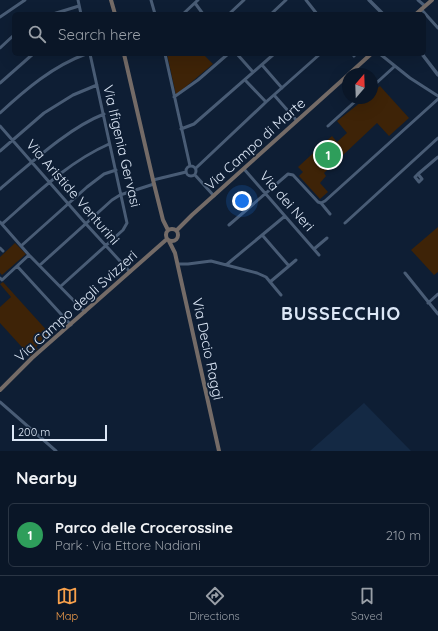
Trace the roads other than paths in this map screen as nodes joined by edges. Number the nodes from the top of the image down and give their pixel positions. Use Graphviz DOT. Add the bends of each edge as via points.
graph roads {
  1 [pos="25,0"];
  2 [pos="78,0"];
  3 [pos="111,0"];
  4 [pos="151,0"];
  5 [pos="198,0"];
  6 [pos="244,0"];
  7 [pos="286,0"];
  8 [pos="306,0"];
  9 [pos="369,0"];
  10 [pos="418,0"];
  11 [pos="432,0"];
  12 [pos="195,4"];
  13 [pos="79,6"];
  14 [pos="423,8"];
  15 [pos="60,12"];
  16 [pos="80,12"];
  17 [pos="114,12"];
  18 [pos="154,12"];
  19 [pos="186,12"];
  20 [pos="201,12"];
  21 [pos="231,12"];
  22 [pos="273,12"];
  23 [pos="316,12"];
  24 [pos="381,12"];
  25 [pos="418,12"];
  26 [pos="0,17"];
  27 [pos="438,28"];
  28 [pos="12,37"];
  29 [pos="0,48"];
  30 [pos="31,56"];
  31 [pos="80,56"];
  32 [pos="90,56"];
  33 [pos="124,56"];
  34 [pos="165,56"];
  35 [pos="226,56"];
  36 [pos="239,56"];
  37 [pos="272,56"];
  38 [pos="318,56"];
  39 [pos="370,56"];
  40 [pos="382,56"];
  41 [pos="424,56"];
  42 [pos="262,65"];
  43 [pos="395,66"];
  44 [pos="356,68"];
  45 [pos="253,72"];
  46 [pos="438,75"];
  47 [pos="245,80"];
  48 [pos="342,80"];
  49 [pos="378,82"];
  50 [pos="0,83"];
  51 [pos="97,85"];
  52 [pos="282,88"];
  53 [pos="274,95"];
  54 [pos="438,96"];
  55 [pos="174,97"];
  56 [pos="438,99"];
  57 [pos="266,102"];
  58 [pos="353,104"];
  59 [pos="0,113"];
  60 [pos="104,114"];
  61 [pos="297,121"];
  62 [pos="0,126"];
  63 [pos="328,126"];
  64 [pos="181,129"];
  65 [pos="438,138"];
  66 [pos="12,140"];
  67 [pos="109,144"];
  68 [pos="0,151"];
  69 [pos="438,157"];
  70 [pos="32,162"];
  71 [pos="190,166"];
  72 [pos="196,168"];
  73 [pos="244,169"];
  74 [pos="116,170"];
  75 [pos="186,172"];
  76 [pos="418,174"];
  77 [pos="195,175"];
  78 [pos="50,182"];
  79 [pos="153,182"];
  80 [pos="0,189"];
  81 [pos="266,194"];
  82 [pos="120,195"];
  83 [pos="214,196"];
  84 [pos="321,203"];
  85 [pos="69,204"];
  86 [pos="330,214"];
  87 [pos="285,216"];
  88 [pos="1,223"];
  89 [pos="345,223"];
  90 [pos="86,224"];
  91 [pos="229,225"];
  92 [pos="168,230"];
  93 [pos="177,230"];
  94 [pos="263,236"];
  95 [pos="326,238"];
  96 [pos="178,239"];
  97 [pos="168,240"];
  98 [pos="106,245"];
  99 [pos="21,246"];
  100 [pos="314,249"];
  101 [pos="175,253"];
  102 [pos="29,255"];
  103 [pos="319,255"];
  104 [pos="296,260"];
  105 [pos="178,264"];
  106 [pos="40,265"];
  107 [pos="226,265"];
  108 [pos="17,266"];
  109 [pos="289,266"];
  110 [pos="130,272"];
  111 [pos="405,273"];
  112 [pos="0,278"];
  113 [pos="270,282"];
  114 [pos="61,286"];
  115 [pos="438,294"];
  116 [pos="281,295"];
  117 [pos="428,303"];
  118 [pos="85,312"];
  119 [pos="438,314"];
  120 [pos="71,325"];
  121 [pos="0,390"];
  122 [pos="0,402"];
  123 [pos="56,451"];
  124 [pos="219,451"];
  1 -- 26 [label="street"];
  2 -- 13 [label="street"];
  3 -- 17 [label="main road"];
  4 -- 18 [label="street"];
  5 -- 12 [label="street"];
  6 -- 21 [label="street"];
  7 -- 22 [label="street"];
  8 -- 23 [label="street"];
  9 -- 24 [label="street"];
  10 -- 14 [label="street"];
  11 -- 14 [label="main road"];
  12 -- 19 [label="street"];
  12 -- 20 [label="street"];
  13 -- 15 [label="street"];
  13 -- 16 [label="street"];
  14 -- 25 [label="main road"];
  14 -- 27 [label="street"];
  28 -- 29 [label="street"];
  30 -- 50 [label="street"];
  31 -- 59 [label="street" via="43,76"];
  32 -- 51 [label="street, Via Ifigenia Gervasi"];
  33 -- 79 [label="main road"];
  34 -- 55 [label="street"];
  35 -- 55 [label="street"];
  36 -- 45 [label="street"];
  37 -- 42 [label="street"];
  38 -- 52 [label="street"];
  39 -- 44 [label="main road, Via Campo di Marte"];
  40 -- 43 [label="street"];
  41 -- 46 [label="street"];
  42 -- 45 [label="street"];
  42 -- 52 [label="street"];
  43 -- 49 [label="street"];
  43 -- 54 [label="street"];
  45 -- 47 [label="street"];
  47 -- 57 [label="street"];
  47 -- 64 [label="street" via="194,124"];
  48 -- 61 [label="main road, Via Campo di Marte"];
  51 -- 60 [label="street, Via Ifigenia Gervasi"];
  51 -- 66 [label="street" via="73,95 44,113"];
  52 -- 53 [label="street"];
  53 -- 57 [label="street"];
  53 -- 61 [label="street"];
  55 -- 64 [label="street"];
  56 -- 84 [label="street"];
  57 -- 72 [label="street"];
  58 -- 63 [label="street"];
  60 -- 67 [label="street, Via Ifigenia Gervasi"];
  60 -- 70 [label="street" via="92,118 71,132"];
  61 -- 73 [label="main road, Via Campo di Marte"];
  62 -- 66 [label="street, Via Aristide Venturini"];
  64 -- 71 [label="street"];
  65 -- 89 [label="street"];
  66 -- 68 [label="street"];
  66 -- 70 [label="street, Via Aristide Venturini"];
  67 -- 74 [label="street, Via Ifigenia Gervasi"];
  67 -- 78 [label="street" via="86,156"];
  69 -- 76 [label="street"];
  70 -- 78 [label="street, Via Aristide Venturini"];
  70 -- 80 [label="street"];
  71 -- 72 [label="street"];
  71 -- 75 [label="street"];
  72 -- 77 [label="street"];
  73 -- 81 [label="street, Via dei Neri"];
  73 -- 83 [label="main road, Via Campo di Marte"];
  74 -- 82 [label="street, Via Ifigenia Gervasi"];
  74 -- 85 [label="street" via="104,174"];
  75 -- 77 [label="street" via="190,176"];
  75 -- 79 [label="street"];
  77 -- 83 [label="street"];
  78 -- 85 [label="street, Via Aristide Venturini"];
  78 -- 88 [label="street"];
  79 -- 82 [label="street"];
  79 -- 92 [label="main road"];
  81 -- 84 [label="street" via="288,174 293,175"];
  81 -- 87 [label="street, Via dei Neri"];
  81 -- 91 [label="street"];
  82 -- 90 [label="street"];
  82 -- 98 [label="street, Via Ifigenia Gervasi" via="127,223"];
  83 -- 93 [label="main road, Via Campo di Marte"];
  84 -- 86 [label="street"];
  85 -- 90 [label="street, Via Aristide Venturini"];
  85 -- 99 [label="street"];
  87 -- 94 [label="street"];
  87 -- 100 [label="street, Via dei Neri"];
  88 -- 99 [label="street"];
  90 -- 98 [label="street, Via Aristide Venturini"];
  90 -- 106 [label="street"];
  92 -- 93 [label="main road"];
  92 -- 97 [label="main road"];
  93 -- 96 [label="main road"];
  94 -- 107 [label="street"];
  94 -- 109 [label="street"];
  95 -- 100 [label="street, Via dei Neri"];
  96 -- 97 [label="main road"];
  96 -- 101 [label="main road, Via Decio Raggi"];
  97 -- 101 [label="main road, Via Decio Raggi"];
  97 -- 110 [label="main road, Via Campo degli Svizzeri"];
  98 -- 110 [label="street, Via Aristide Venturini"];
  98 -- 114 [label="street, Via Ifigenia Gervasi"];
  99 -- 102 [label="street"];
  100 -- 103 [label="street, Via dei Neri"];
  101 -- 105 [label="main road, Via Decio Raggi"];
  102 -- 106 [label="street"];
  102 -- 108 [label="street"];
  104 -- 109 [label="street"];
  105 -- 107 [label="street" via="210,261"];
  105 -- 124 [label="main road, Via Decio Raggi"];
  106 -- 114 [label="street"];
  107 -- 113 [label="street" via="257,273"];
  108 -- 112 [label="street" via="2,280"];
  108 -- 120 [label="street"];
  109 -- 113 [label="street"];
  110 -- 118 [label="main road, Via Campo degli Svizzeri"];
  111 -- 117 [label="street"];
  113 -- 116 [label="street"];
  114 -- 118 [label="street"];
  115 -- 117 [label="street"];
  117 -- 119 [label="street"];
  118 -- 120 [label="main road, Via Campo degli Svizzeri"];
  120 -- 121 [label="main road, Via Campo degli Svizzeri"];
  122 -- 123 [label="street"];
}
